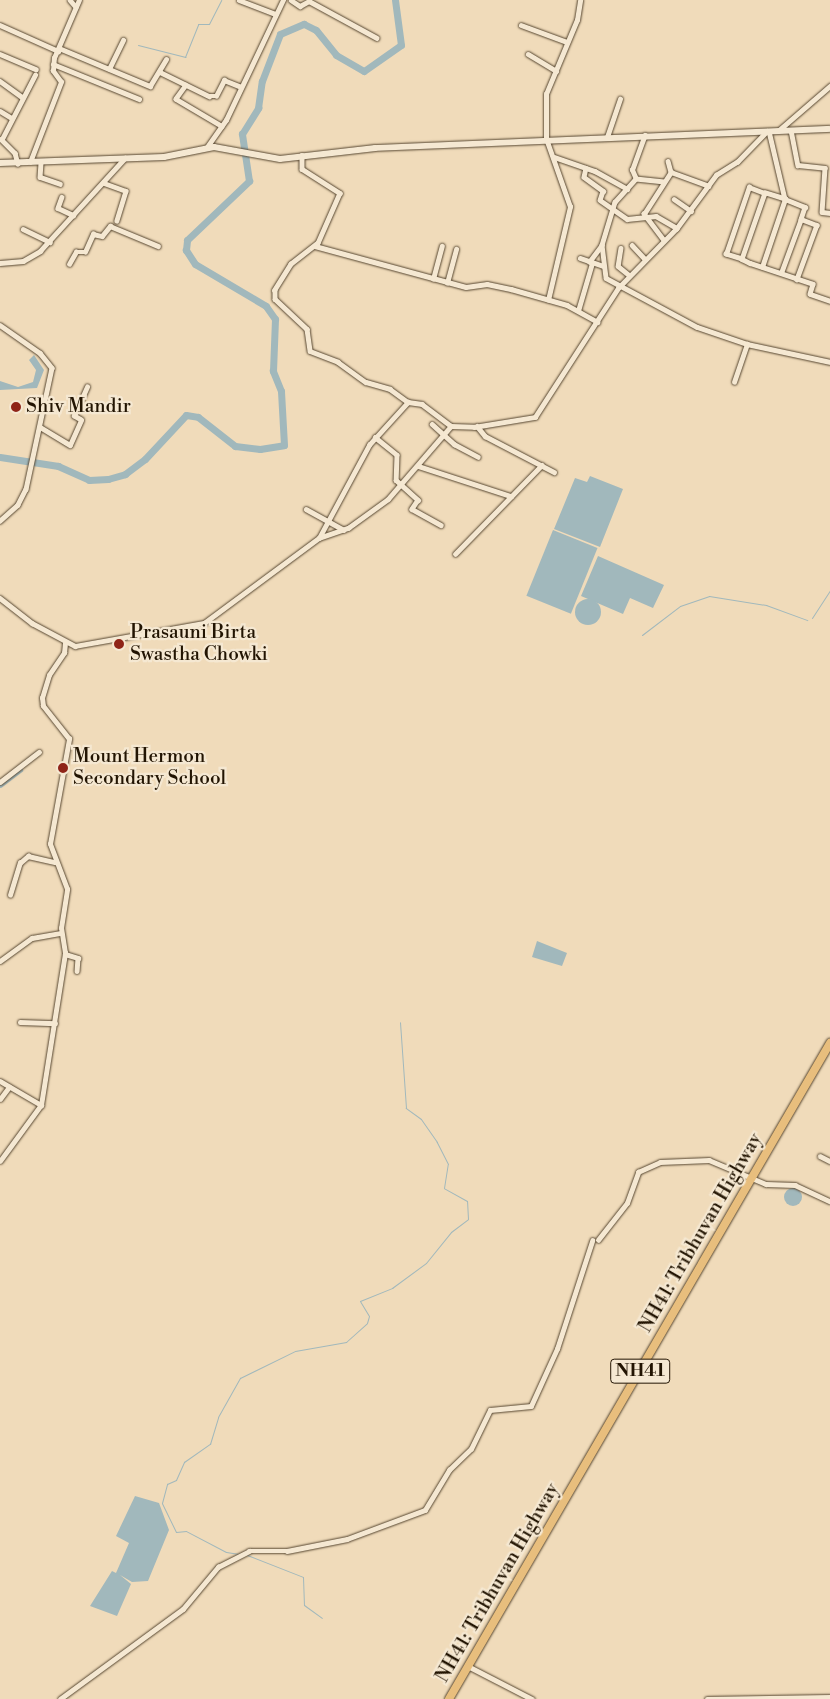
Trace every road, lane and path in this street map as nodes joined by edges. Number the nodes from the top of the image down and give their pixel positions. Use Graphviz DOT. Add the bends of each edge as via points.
graph roads {
  1 [pos="70,0"];
  2 [pos="79,0"];
  3 [pos="239,0"];
  4 [pos="283,0"];
  5 [pos="291,0"];
  6 [pos="580,0"];
  7 [pos="76,7"];
  8 [pos="275,14"];
  9 [pos="0,24"];
  10 [pos="521,25"];
  11 [pos="377,38"];
  12 [pos="123,40"];
  13 [pos="567,42"];
  14 [pos="59,50"];
  15 [pos="0,54"];
  16 [pos="528,54"];
  17 [pos="166,59"];
  18 [pos="53,64"];
  19 [pos="36,69"];
  20 [pos="109,69"];
  21 [pos="556,71"];
  22 [pos="160,72"];
  23 [pos="35,75"];
  24 [pos="0,81"];
  25 [pos="186,85"];
  26 [pos="830,86"];
  27 [pos="241,87"];
  28 [pos="22,98"];
  29 [pos="139,99"];
  30 [pos="620,99"];
  31 [pos="0,111"];
  32 [pos="10,117"];
  33 [pos="222,126"];
  34 [pos="1,128"];
  35 [pos="830,129"];
  36 [pos="791,130"];
  37 [pos="768,131"];
  38 [pos="778,131"];
  39 [pos="645,135"];
  40 [pos="607,137"];
  41 [pos="1,139"];
  42 [pos="546,139"];
  43 [pos="207,147"];
  44 [pos="302,154"];
  45 [pos="554,156"];
  46 [pos="125,158"];
  47 [pos="668,161"];
  48 [pos="41,162"];
  49 [pos="0,163"];
  50 [pos="30,163"];
  51 [pos="18,164"];
  52 [pos="586,168"];
  53 [pos="671,172"];
  54 [pos="636,179"];
  55 [pos="664,182"];
  56 [pos="104,183"];
  57 [pos="60,184"];
  58 [pos="709,186"];
  59 [pos="627,189"];
  60 [pos="765,192"];
  61 [pos="62,197"];
  62 [pos="674,199"];
  63 [pos="785,199"];
  64 [pos="613,207"];
  65 [pos="691,211"];
  66 [pos="830,213"];
  67 [pos="74,216"];
  68 [pos="801,219"];
  69 [pos="646,220"];
  70 [pos="117,221"];
  71 [pos="677,228"];
  72 [pos="23,229"];
  73 [pos="664,241"];
  74 [pos="50,242"];
  75 [pos="602,245"];
  76 [pos="632,245"];
  77 [pos="158,246"];
  78 [pos="315,246"];
  79 [pos="442,246"];
  80 [pos="621,248"];
  81 [pos="456,250"];
  82 [pos="580,258"];
  83 [pos="645,259"];
  84 [pos="742,259"];
  85 [pos="0,263"];
  86 [pos="591,263"];
  87 [pos="68,264"];
  88 [pos="603,266"];
  89 [pos="762,267"];
  90 [pos="781,273"];
  91 [pos="629,275"];
  92 [pos="433,279"];
  93 [pos="797,279"];
  94 [pos="447,282"];
  95 [pos="618,288"];
  96 [pos="548,300"];
  97 [pos="830,301"];
  98 [pos="578,311"];
  99 [pos="598,322"];
  100 [pos="0,325"];
  101 [pos="747,344"];
  102 [pos="830,362"];
  103 [pos="734,382"];
  104 [pos="87,387"];
  105 [pos="408,402"];
  106 [pos="432,424"];
  107 [pos="451,426"];
  108 [pos="477,426"];
  109 [pos="40,427"];
  110 [pos="444,435"];
  111 [pos="375,437"];
  112 [pos="478,457"];
  113 [pos="542,465"];
  114 [pos="418,466"];
  115 [pos="554,472"];
  116 [pos="400,485"];
  117 [pos="511,496"];
  118 [pos="306,509"];
  119 [pos="329,519"];
  120 [pos="0,521"];
  121 [pos="442,525"];
  122 [pos="344,530"];
  123 [pos="319,538"];
  124 [pos="454,554"];
  125 [pos="0,598"];
  126 [pos="65,643"];
  127 [pos="39,752"];
  128 [pos="0,782"];
  129 [pos="54,862"];
  130 [pos="10,894"];
  131 [pos="61,933"];
  132 [pos="65,954"];
  133 [pos="0,961"];
  134 [pos="77,971"];
  135 [pos="20,1022"];
  136 [pos="55,1024"];
  137 [pos="830,1043"];
  138 [pos="0,1081"];
  139 [pos="9,1087"];
  140 [pos="0,1099"];
  141 [pos="41,1105"];
  142 [pos="820,1156"];
  143 [pos="0,1161"];
  144 [pos="830,1161"];
  145 [pos="752,1177"];
  146 [pos="830,1201"];
  147 [pos="598,1240"];
  148 [pos="592,1241"];
  149 [pos="468,1666"];
  150 [pos="830,1697"];
  151 [pos="782,1698"];
  152 [pos="60,1699"];
  153 [pos="449,1699"];
  154 [pos="532,1699"];
  155 [pos="707,1699"];
  1 -- 7 [label="street"];
  2 -- 7 [label="street"];
  3 -- 8 [label="street"];
  4 -- 8 [label="street"];
  5 -- 11 [label="street" via="300,6 309,1"];
  6 -- 13 [label="street"];
  7 -- 14 [label="street"];
  8 -- 27 [label="street"];
  9 -- 14 [label="street"];
  10 -- 13 [label="street"];
  12 -- 20 [label="street"];
  13 -- 21 [label="street"];
  14 -- 18 [label="street"];
  14 -- 20 [label="street"];
  15 -- 19 [label="street"];
  16 -- 21 [label="street"];
  17 -- 22 [label="street"];
  18 -- 29 [label="street"];
  18 -- 50 [label="street" via="60,86"];
  20 -- 22 [label="street" via="150,86"];
  21 -- 42 [label="street" via="546,94"];
  22 -- 25 [label="street"];
  23 -- 28 [label="street"];
  24 -- 28 [label="street"];
  25 -- 27 [label="street" via="216,96 224,80"];
  25 -- 33 [label="street" via="176,100"];
  26 -- 38 [label="street"];
  27 -- 33 [label="street"];
  28 -- 32 [label="street"];
  30 -- 40 [label="street"];
  31 -- 32 [label="street"];
  32 -- 34 [label="street"];
  33 -- 43 [label="street"];
  34 -- 41 [label="street"];
  35 -- 36 [label="main road"];
  36 -- 38 [label="main road"];
  36 -- 66 [label="street" via="798,165 826,168 822,212"];
  37 -- 38 [label="main road"];
  37 -- 39 [label="main road"];
  37 -- 58 [label="street"];
  37 -- 63 [label="street"];
  39 -- 40 [label="main road"];
  39 -- 54 [label="street" via="632,170"];
  40 -- 42 [label="main road"];
  41 -- 51 [label="street" via="15,153"];
  42 -- 44 [label="main road"];
  42 -- 45 [label="street"];
  43 -- 44 [label="main road" via="280,159"];
  43 -- 46 [label="main road" via="164,156"];
  44 -- 78 [label="street" via="302,169 340,193"];
  45 -- 52 [label="street"];
  45 -- 96 [label="street" via="570,207"];
  46 -- 48 [label="main road"];
  46 -- 56 [label="street"];
  47 -- 53 [label="street"];
  48 -- 50 [label="main road"];
  48 -- 57 [label="street" via="40,177"];
  49 -- 51 [label="main road"];
  50 -- 51 [label="main road"];
  52 -- 59 [label="street"];
  52 -- 64 [label="street" via="584,177 603,191 600,200"];
  53 -- 55 [label="street"];
  53 -- 58 [label="street"];
  54 -- 55 [label="street"];
  54 -- 59 [label="street"];
  55 -- 69 [label="street" via="647,207"];
  56 -- 67 [label="street"];
  56 -- 70 [label="street" via="126,191"];
  58 -- 65 [label="street"];
  59 -- 64 [label="street"];
  60 -- 63 [label="street"];
  60 -- 84 [label="street"];
  60 -- 84 [label="street" via="749,187 726,254"];
  61 -- 67 [label="street" via="58,208"];
  62 -- 65 [label="street"];
  63 -- 68 [label="street" via="805,206"];
  63 -- 89 [label="street"];
  64 -- 69 [label="street" via="628,219"];
  64 -- 75 [label="street"];
  65 -- 71 [label="street"];
  67 -- 74 [label="street"];
  68 -- 90 [label="street"];
  68 -- 93 [label="street" via="817,225"];
  69 -- 71 [label="street" via="656,216"];
  69 -- 73 [label="street"];
  71 -- 73 [label="street"];
  72 -- 74 [label="street"];
  73 -- 83 [label="street"];
  74 -- 85 [label="street" via="23,261"];
  75 -- 86 [label="street"];
  75 -- 88 [label="street"];
  76 -- 83 [label="street"];
  77 -- 87 [label="street" via="110,226 102,236 93,234 85,252 76,252"];
  78 -- 92 [label="street"];
  78 -- 105 [label="street" via="291,264 275,290 275,299 307,329 310,351 338,362 366,382 390,389"];
  79 -- 92 [label="street"];
  80 -- 91 [label="street" via="618,266"];
  81 -- 94 [label="street"];
  82 -- 86 [label="street"];
  83 -- 91 [label="street"];
  84 -- 89 [label="street"];
  86 -- 88 [label="street"];
  86 -- 98 [label="street"];
  88 -- 95 [label="street" via="606,278"];
  89 -- 90 [label="street"];
  90 -- 93 [label="street"];
  91 -- 95 [label="street"];
  92 -- 94 [label="street"];
  93 -- 97 [label="street" via="813,284 810,294"];
  94 -- 96 [label="street" via="466,287 487,284"];
  95 -- 99 [label="street"];
  95 -- 101 [label="street" via="697,327"];
  96 -- 98 [label="street"];
  98 -- 99 [label="street"];
  99 -- 108 [label="street" via="535,417"];
  100 -- 109 [label="street" via="40,353 52,368"];
  101 -- 102 [label="street"];
  101 -- 103 [label="street"];
  104 -- 109 [label="street" via="74,416 81,420 70,445"];
  105 -- 107 [label="street" via="422,404"];
  105 -- 111 [label="street"];
  106 -- 110 [label="street"];
  107 -- 108 [label="street"];
  107 -- 110 [label="street"];
  108 -- 113 [label="street" via="485,436"];
  109 -- 120 [label="street" via="26,489 18,505"];
  110 -- 112 [label="street"];
  110 -- 114 [label="street"];
  111 -- 116 [label="street" via="397,455 394,469"];
  111 -- 119 [label="street"];
  113 -- 115 [label="street"];
  113 -- 117 [label="street"];
  114 -- 116 [label="street"];
  114 -- 117 [label="street"];
  116 -- 121 [label="street" via="418,500 412,509"];
  116 -- 122 [label="street"];
  117 -- 124 [label="street"];
  118 -- 119 [label="street"];
  119 -- 122 [label="street"];
  119 -- 123 [label="street"];
  122 -- 123 [label="street"];
  123 -- 126 [label="street" via="204,623 120,635 82,646"];
  125 -- 126 [label="street"];
  126 -- 129 [label="street" via="64,654 49,675 42,698 43,706 69,739 51,833"];
  127 -- 128 [label="street"];
  129 -- 130 [label="street" via="28,856 20,863"];
  129 -- 131 [label="street" via="68,889"];
  131 -- 132 [label="street"];
  131 -- 133 [label="street" via="32,938"];
  132 -- 134 [label="street" via="78,958"];
  132 -- 136 [label="street"];
  135 -- 136 [label="street"];
  136 -- 141 [label="street"];
  137 -- 145 [label="highway, NH41: Tribhuvan Highway / NH41"];
  138 -- 139 [label="street"];
  139 -- 140 [label="street"];
  139 -- 141 [label="street"];
  141 -- 143 [label="street"];
  142 -- 144 [label="street"];
  145 -- 146 [label="street" via="766,1184 795,1185"];
  145 -- 147 [label="street" via="709,1160 688,1158 645,1167 638,1172 621,1213"];
  145 -- 149 [label="highway, NH41: Tribhuvan Highway / NH41"];
  148 -- 152 [label="street" via="557,1349 531,1406 490,1410 471,1449 449,1470 425,1510 347,1539 287,1551 249,1551 218,1567 183,1609"];
  149 -- 153 [label="highway, NH41: Tribhuvan Highway / NH41"];
  149 -- 154 [label="street"];
  150 -- 151 [label="street"];
  151 -- 155 [label="street"];
}
